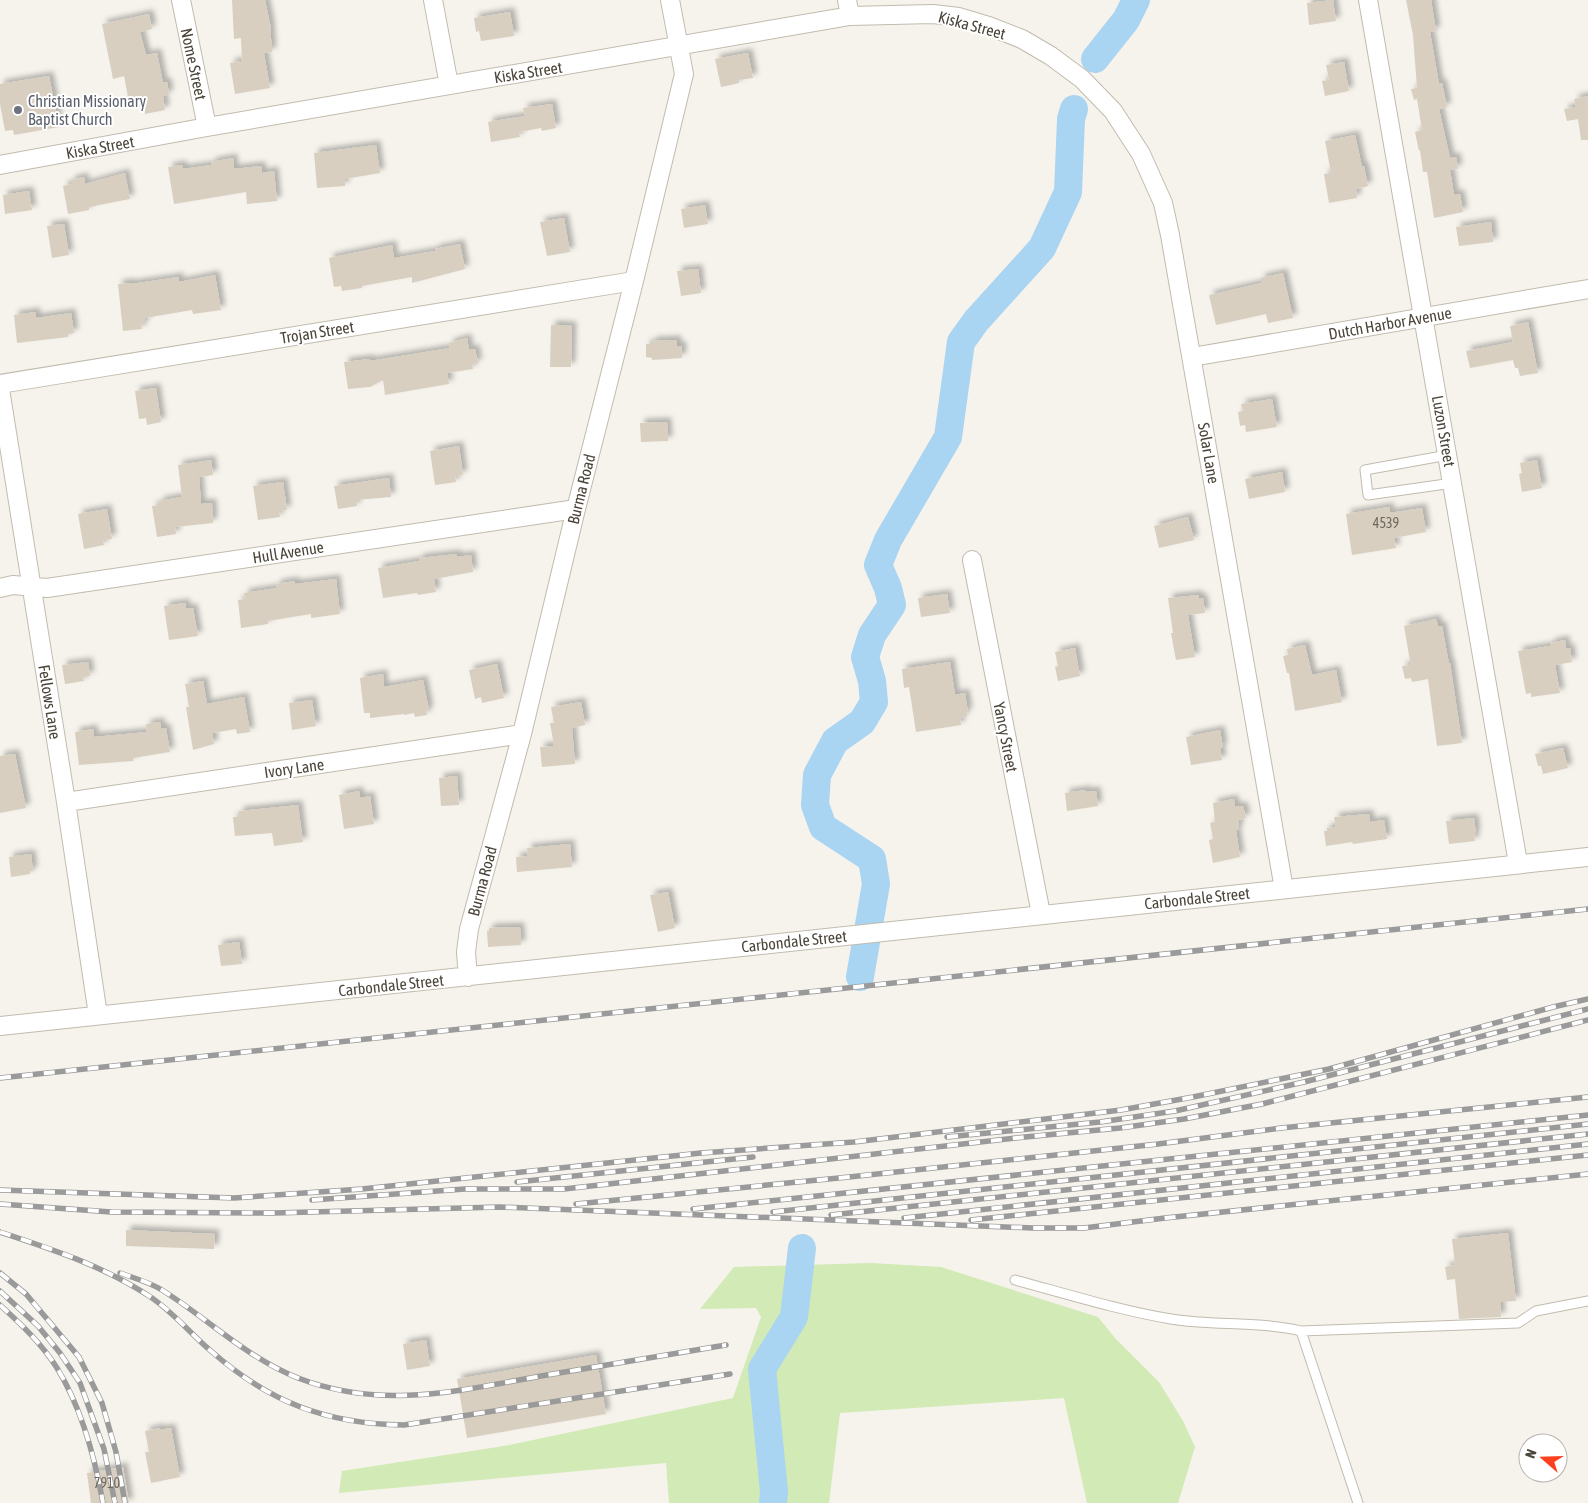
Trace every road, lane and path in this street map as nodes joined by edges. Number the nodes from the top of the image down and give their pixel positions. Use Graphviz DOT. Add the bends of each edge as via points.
graph roads {
  1 [pos="181,0"];
  2 [pos="433,0"];
  3 [pos="670,0"];
  4 [pos="1368,0"];
  5 [pos="848,8"];
  6 [pos="680,47"];
  7 [pos="1052,56"];
  8 [pos="449,85"];
  9 [pos="207,127"];
  10 [pos="0,165"];
  11 [pos="634,281"];
  12 [pos="1588,289"];
  13 [pos="1424,318"];
  14 [pos="1192,357"];
  15 [pos="0,384"];
  16 [pos="0,389"];
  17 [pos="1448,456"];
  18 [pos="1453,483"];
  19 [pos="576,508"];
  20 [pos="972,560"];
  21 [pos="31,587"];
  22 [pos="0,588"];
  23 [pos="522,734"];
  24 [pos="66,802"];
  25 [pos="1588,857"];
  26 [pos="1518,863"];
  27 [pos="1284,889"];
  28 [pos="1040,914"];
  29 [pos="468,977"];
  30 [pos="98,1015"];
  31 [pos="0,1026"];
  32 [pos="1015,1280"];
  33 [pos="1588,1301"];
  34 [pos="1301,1331"];
  35 [pos="1358,1503"];
  1 -- 9 [label="street, Nome Street"];
  2 -- 8 [label="street"];
  3 -- 6 [label="street, Burma Road"];
  4 -- 13 [label="street, Luzon Street"];
  5 -- 6 [label="street, Kiska Street"];
  5 -- 7 [label="street, Kiska Street" via="958,17 1022,39"];
  6 -- 8 [label="street, Kiska Street"];
  6 -- 11 [label="street, Burma Road" via="684,74"];
  7 -- 14 [label="street, Solar Lane" via="1082,79 1113,111 1142,154 1163,203"];
  8 -- 9 [label="street, Kiska Street"];
  9 -- 10 [label="street, Kiska Street"];
  11 -- 15 [label="street, Trojan Street"];
  11 -- 19 [label="street, Burma Road"];
  12 -- 13 [label="street, Dutch Harbor Avenue"];
  13 -- 14 [label="street, Dutch Harbor Avenue"];
  13 -- 17 [label="street, Luzon Street"];
  14 -- 27 [label="street, Solar Lane"];
  16 -- 21 [label="street, Fellows Lane"];
  17 -- 18 [label="street, Luzon Street"];
  17 -- 18 [label="lane" via="1365,470 1368,495"];
  18 -- 26 [label="street, Luzon Street"];
  19 -- 21 [label="street, Hull Avenue" via="47,588"];
  19 -- 23 [label="street, Burma Road"];
  20 -- 28 [label="street, Yancy Street"];
  21 -- 22 [label="street, Hull Avenue" via="13,585"];
  21 -- 24 [label="street, Fellows Lane"];
  23 -- 24 [label="street, Ivory Lane"];
  23 -- 29 [label="street, Burma Road" via="469,929 466,952"];
  24 -- 30 [label="street, Fellows Lane"];
  25 -- 26 [label="street, Carbondale Street"];
  26 -- 27 [label="street, Carbondale Street"];
  27 -- 28 [label="street, Carbondale Street"];
  28 -- 29 [label="street, Carbondale Street"];
  29 -- 30 [label="street, Carbondale Street"];
  30 -- 31 [label="street, Carbondale Street"];
  32 -- 34 [label="lane" via="1122,1309 1174,1319 1282,1326"];
  33 -- 34 [label="lane" via="1536,1311 1518,1323"];
  34 -- 35 [label="lane"];
}
